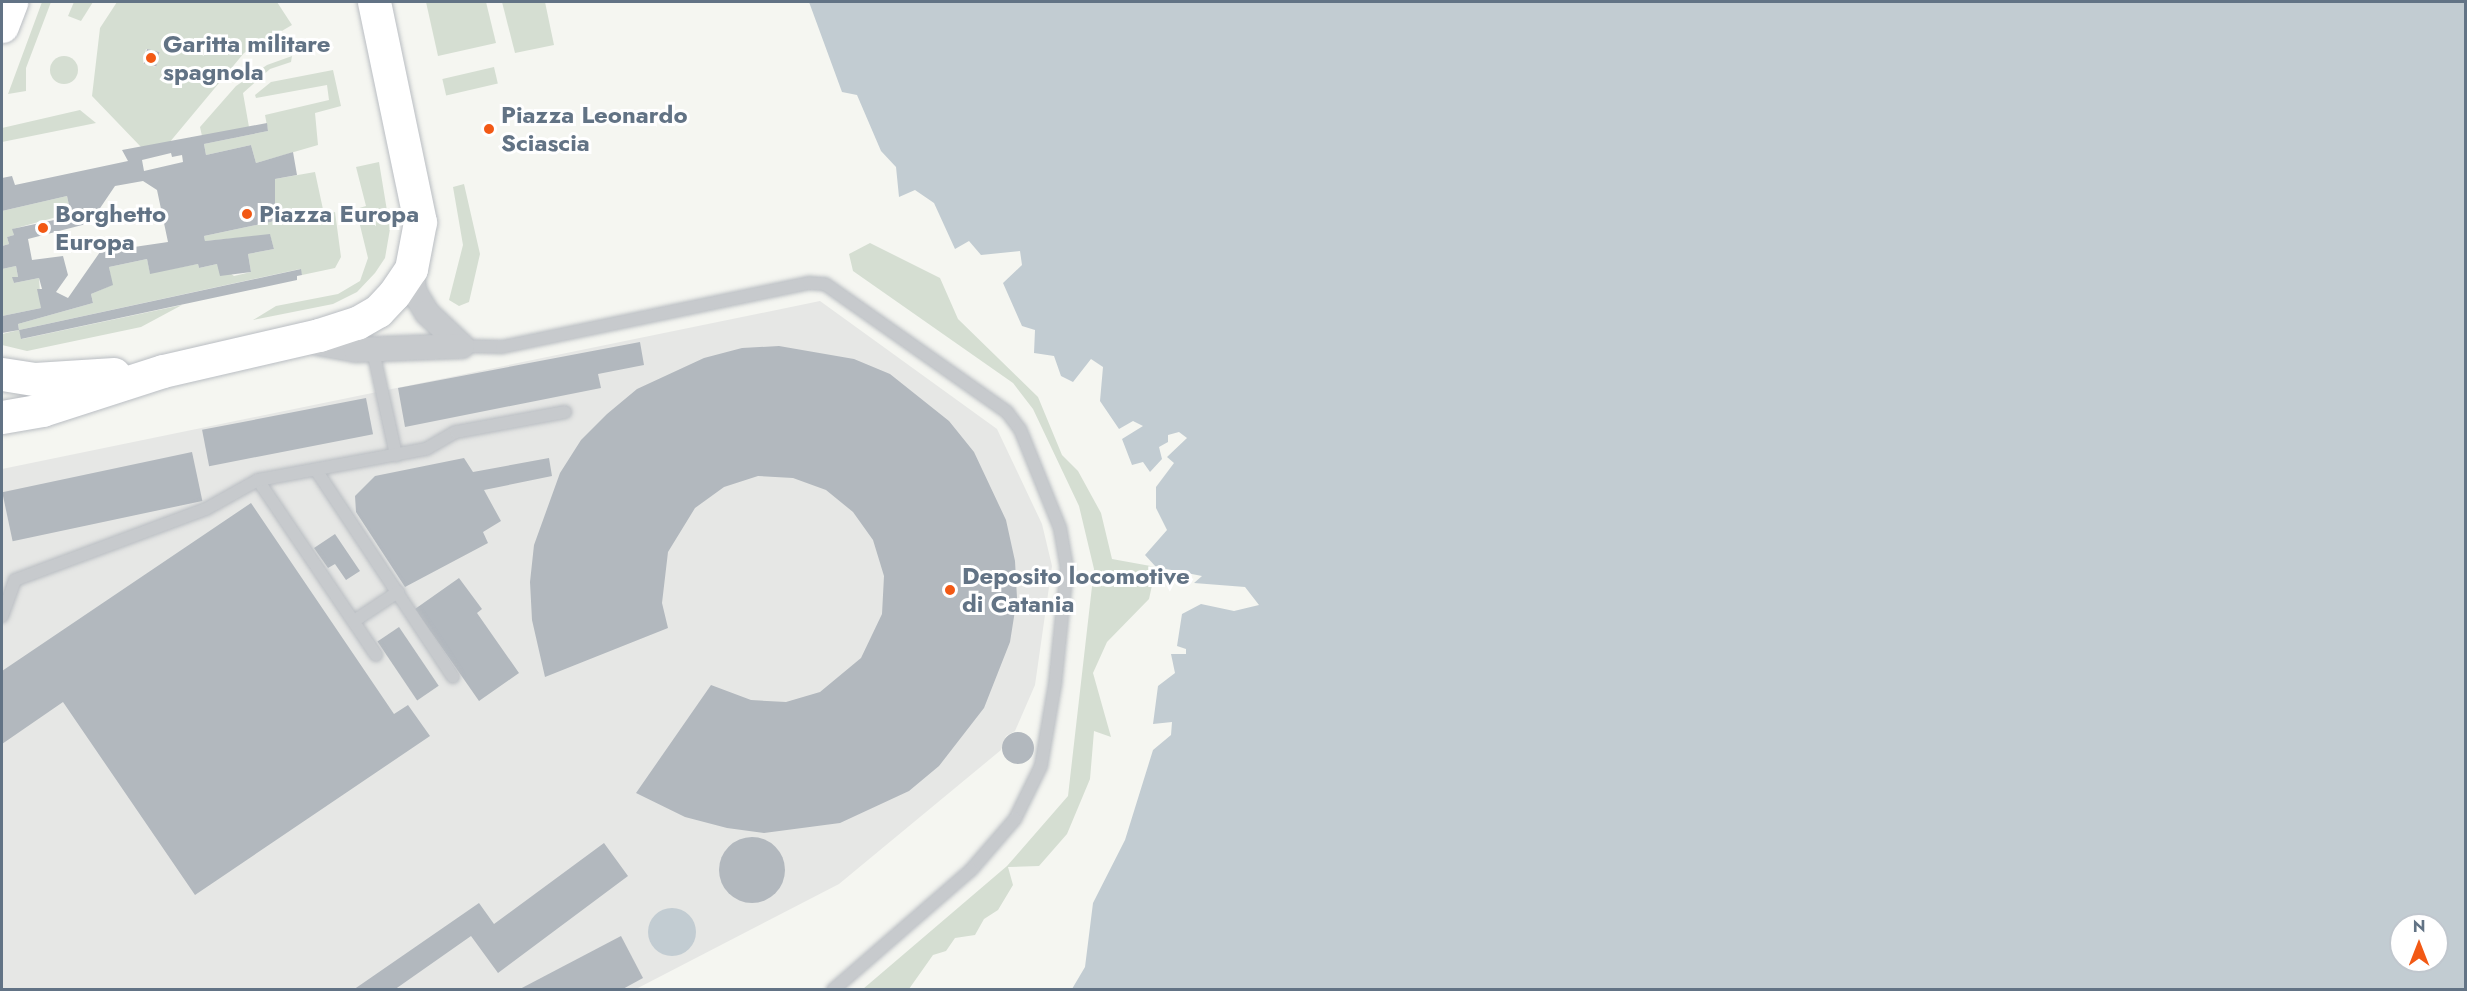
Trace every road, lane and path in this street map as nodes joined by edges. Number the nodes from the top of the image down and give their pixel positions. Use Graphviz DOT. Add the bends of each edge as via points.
graph roads {
  1 [pos="11,2"];
  2 [pos="374,2"];
  3 [pos="2,26"];
  4 [pos="411,269"];
  5 [pos="303,340"];
  6 [pos="462,346"];
  7 [pos="373,351"];
  8 [pos="164,370"];
  9 [pos="2,374"];
  10 [pos="565,412"];
  11 [pos="2,417"];
  12 [pos="396,455"];
  13 [pos="316,470"];
  14 [pos="258,480"];
  15 [pos="398,592"];
  16 [pos="2,616"];
  17 [pos="354,621"];
  18 [pos="376,655"];
  19 [pos="453,677"];
  20 [pos="833,990"];
  1 -- 3 [label="main road"];
  2 -- 4 [label="main road" via="420,222"];
  4 -- 5 [label="main road" via="378,311"];
  4 -- 6 [label="street" via="415,293 427,313"];
  5 -- 7 [label="street"];
  5 -- 8 [label="main road"];
  6 -- 7 [label="street"];
  6 -- 20 [label="lane" via="502,347 809,284 825,284 1007,412 1020,429 1060,528 1066,568 1055,684 1041,766 1015,819 971,870"];
  7 -- 12 [label="lane"];
  8 -- 9 [label="main road" via="35,379"];
  8 -- 11 [label="main road" via="42,410"];
  10 -- 12 [label="lane" via="456,432 426,449"];
  12 -- 13 [label="lane"];
  13 -- 14 [label="lane"];
  13 -- 15 [label="lane"];
  14 -- 16 [label="lane" via="206,509 15,580"];
  14 -- 17 [label="lane"];
  15 -- 17 [label="lane"];
  15 -- 19 [label="lane"];
  17 -- 18 [label="lane"];
}
